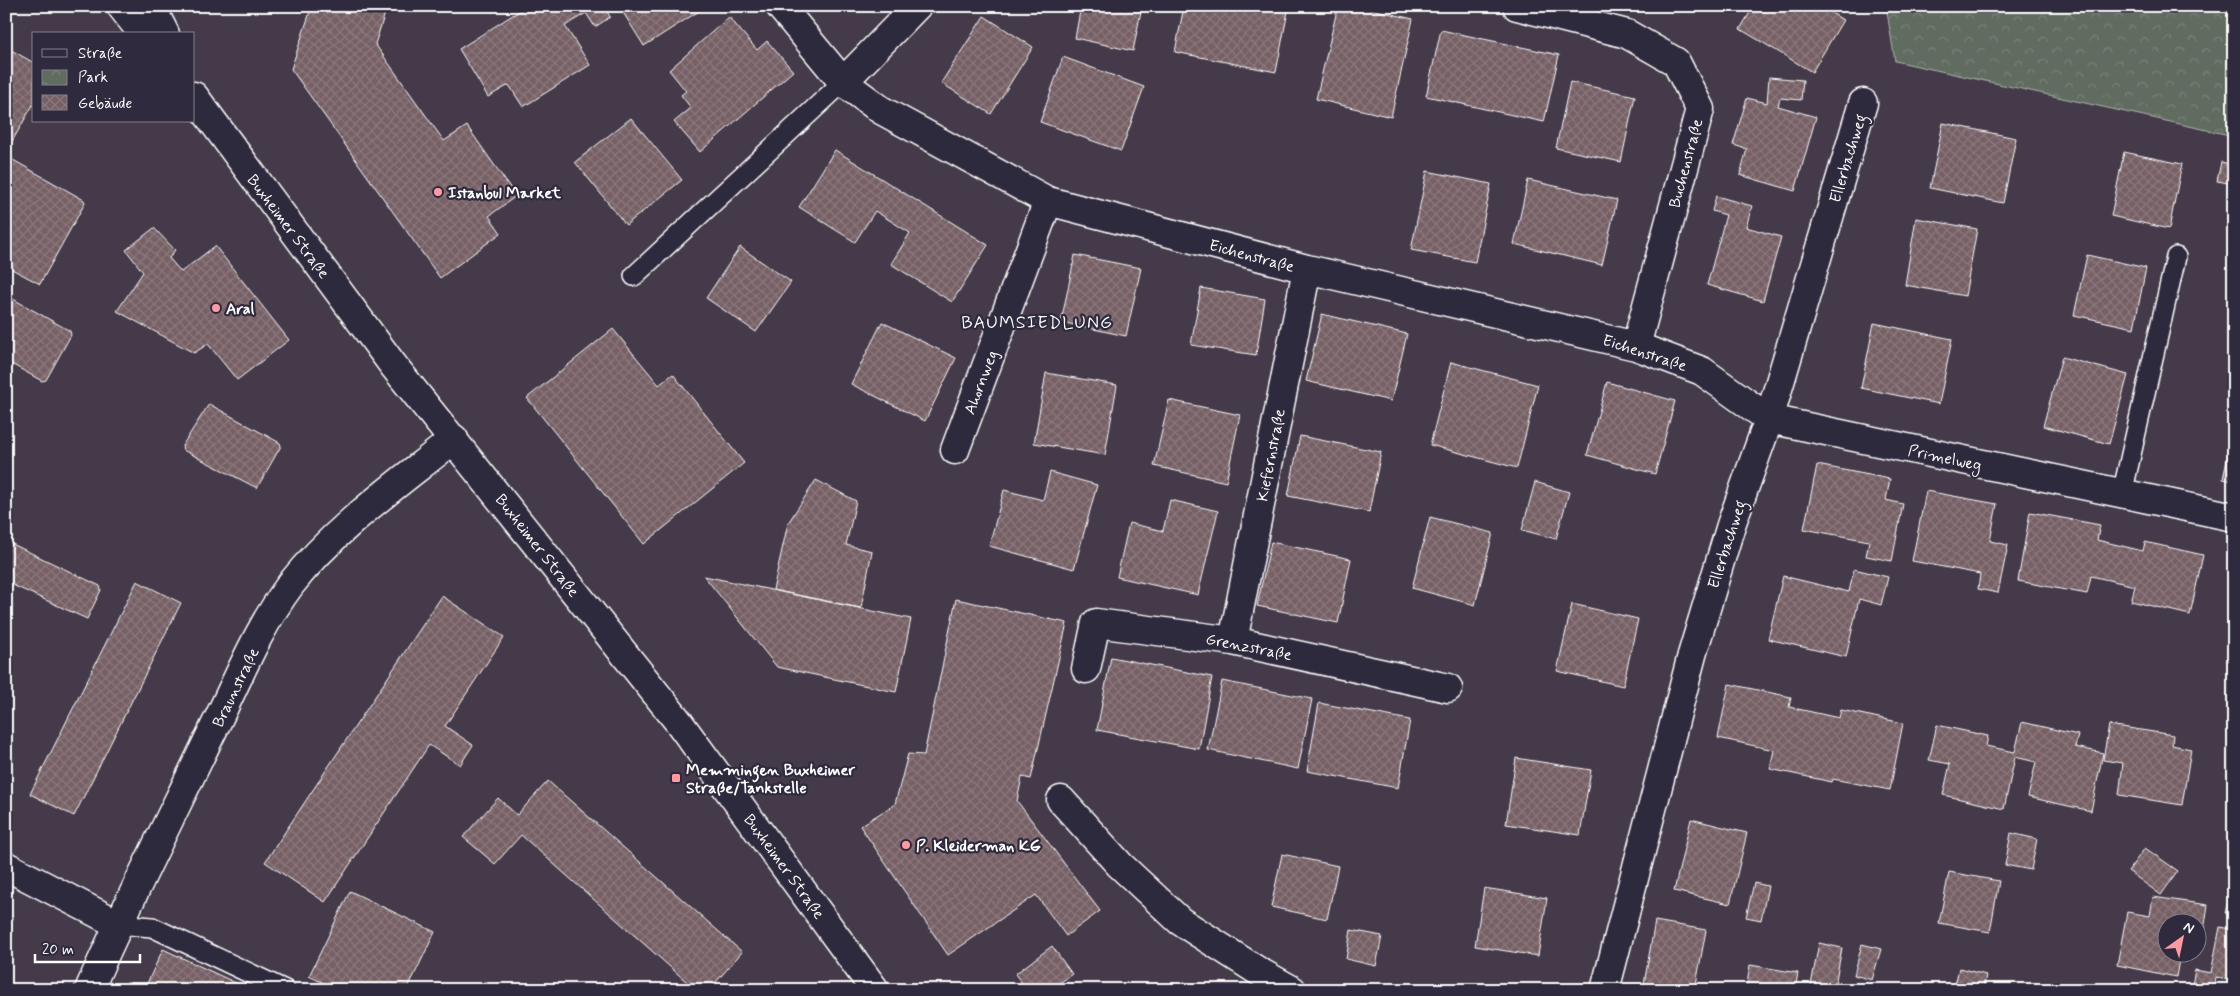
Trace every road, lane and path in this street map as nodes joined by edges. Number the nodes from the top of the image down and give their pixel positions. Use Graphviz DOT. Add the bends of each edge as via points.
graph roads {
  1 [pos="121,6"];
  2 [pos="151,6"];
  3 [pos="780,6"];
  4 [pos="916,6"];
  5 [pos="1517,6"];
  6 [pos="141,32"];
  7 [pos="163,32"];
  8 [pos="842,82"];
  9 [pos="195,97"];
  10 [pos="1863,104"];
  11 [pos="1048,201"];
  12 [pos="2176,257"];
  13 [pos="1307,269"];
  14 [pos="634,276"];
  15 [pos="1636,346"];
  16 [pos="1769,419"];
  17 [pos="454,439"];
  18 [pos="955,450"];
  19 [pos="2122,494"];
  20 [pos="2234,517"];
  21 [pos="1233,641"];
  22 [pos="1086,670"];
  23 [pos="1448,688"];
  24 [pos="1061,800"];
  25 [pos="6,866"];
  26 [pos="118,924"];
  27 [pos="89,990"];
  28 [pos="286,990"];
  29 [pos="875,990"];
  30 [pos="1292,990"];
  31 [pos="1605,990"];
  1 -- 6 [label="street"];
  2 -- 7 [label="street"];
  3 -- 8 [label="street, Eichenstraße"];
  4 -- 8 [label="street"];
  5 -- 15 [label="street, Buchenstraße" via="1627,34 1676,62 1700,108"];
  8 -- 11 [label="street, Eichenstraße" via="881,110"];
  8 -- 14 [label="lane"];
  9 -- 17 [label="street, Buxheimer Straße" via="394,365"];
  10 -- 16 [label="street, Ellerbachweg"];
  11 -- 13 [label="street, Eichenstraße"];
  11 -- 18 [label="street, Ahornweg"];
  12 -- 19 [label="lane"];
  13 -- 15 [label="street, Eichenstraße"];
  13 -- 21 [label="street, Kiefernstraße"];
  15 -- 16 [label="street, Eichenstraße" via="1702,371"];
  16 -- 19 [label="street, Primelweg"];
  16 -- 31 [label="street, Ellerbachweg" via="1692,656"];
  17 -- 26 [label="street, Braunstraße" via="345,528 291,585 254,647"];
  17 -- 29 [label="street, Buxheimer Straße" via="678,721"];
  19 -- 20 [label="street, Primelweg"];
  21 -- 22 [label="street, Grenzstraße" via="1096,623"];
  21 -- 23 [label="street, Grenzstraße"];
  24 -- 30 [label="street" via="1120,864 1180,921"];
  25 -- 26 [label="street"];
  26 -- 27 [label="street, Braunstraße"];
  26 -- 28 [label="lane" via="152,927"];
}
